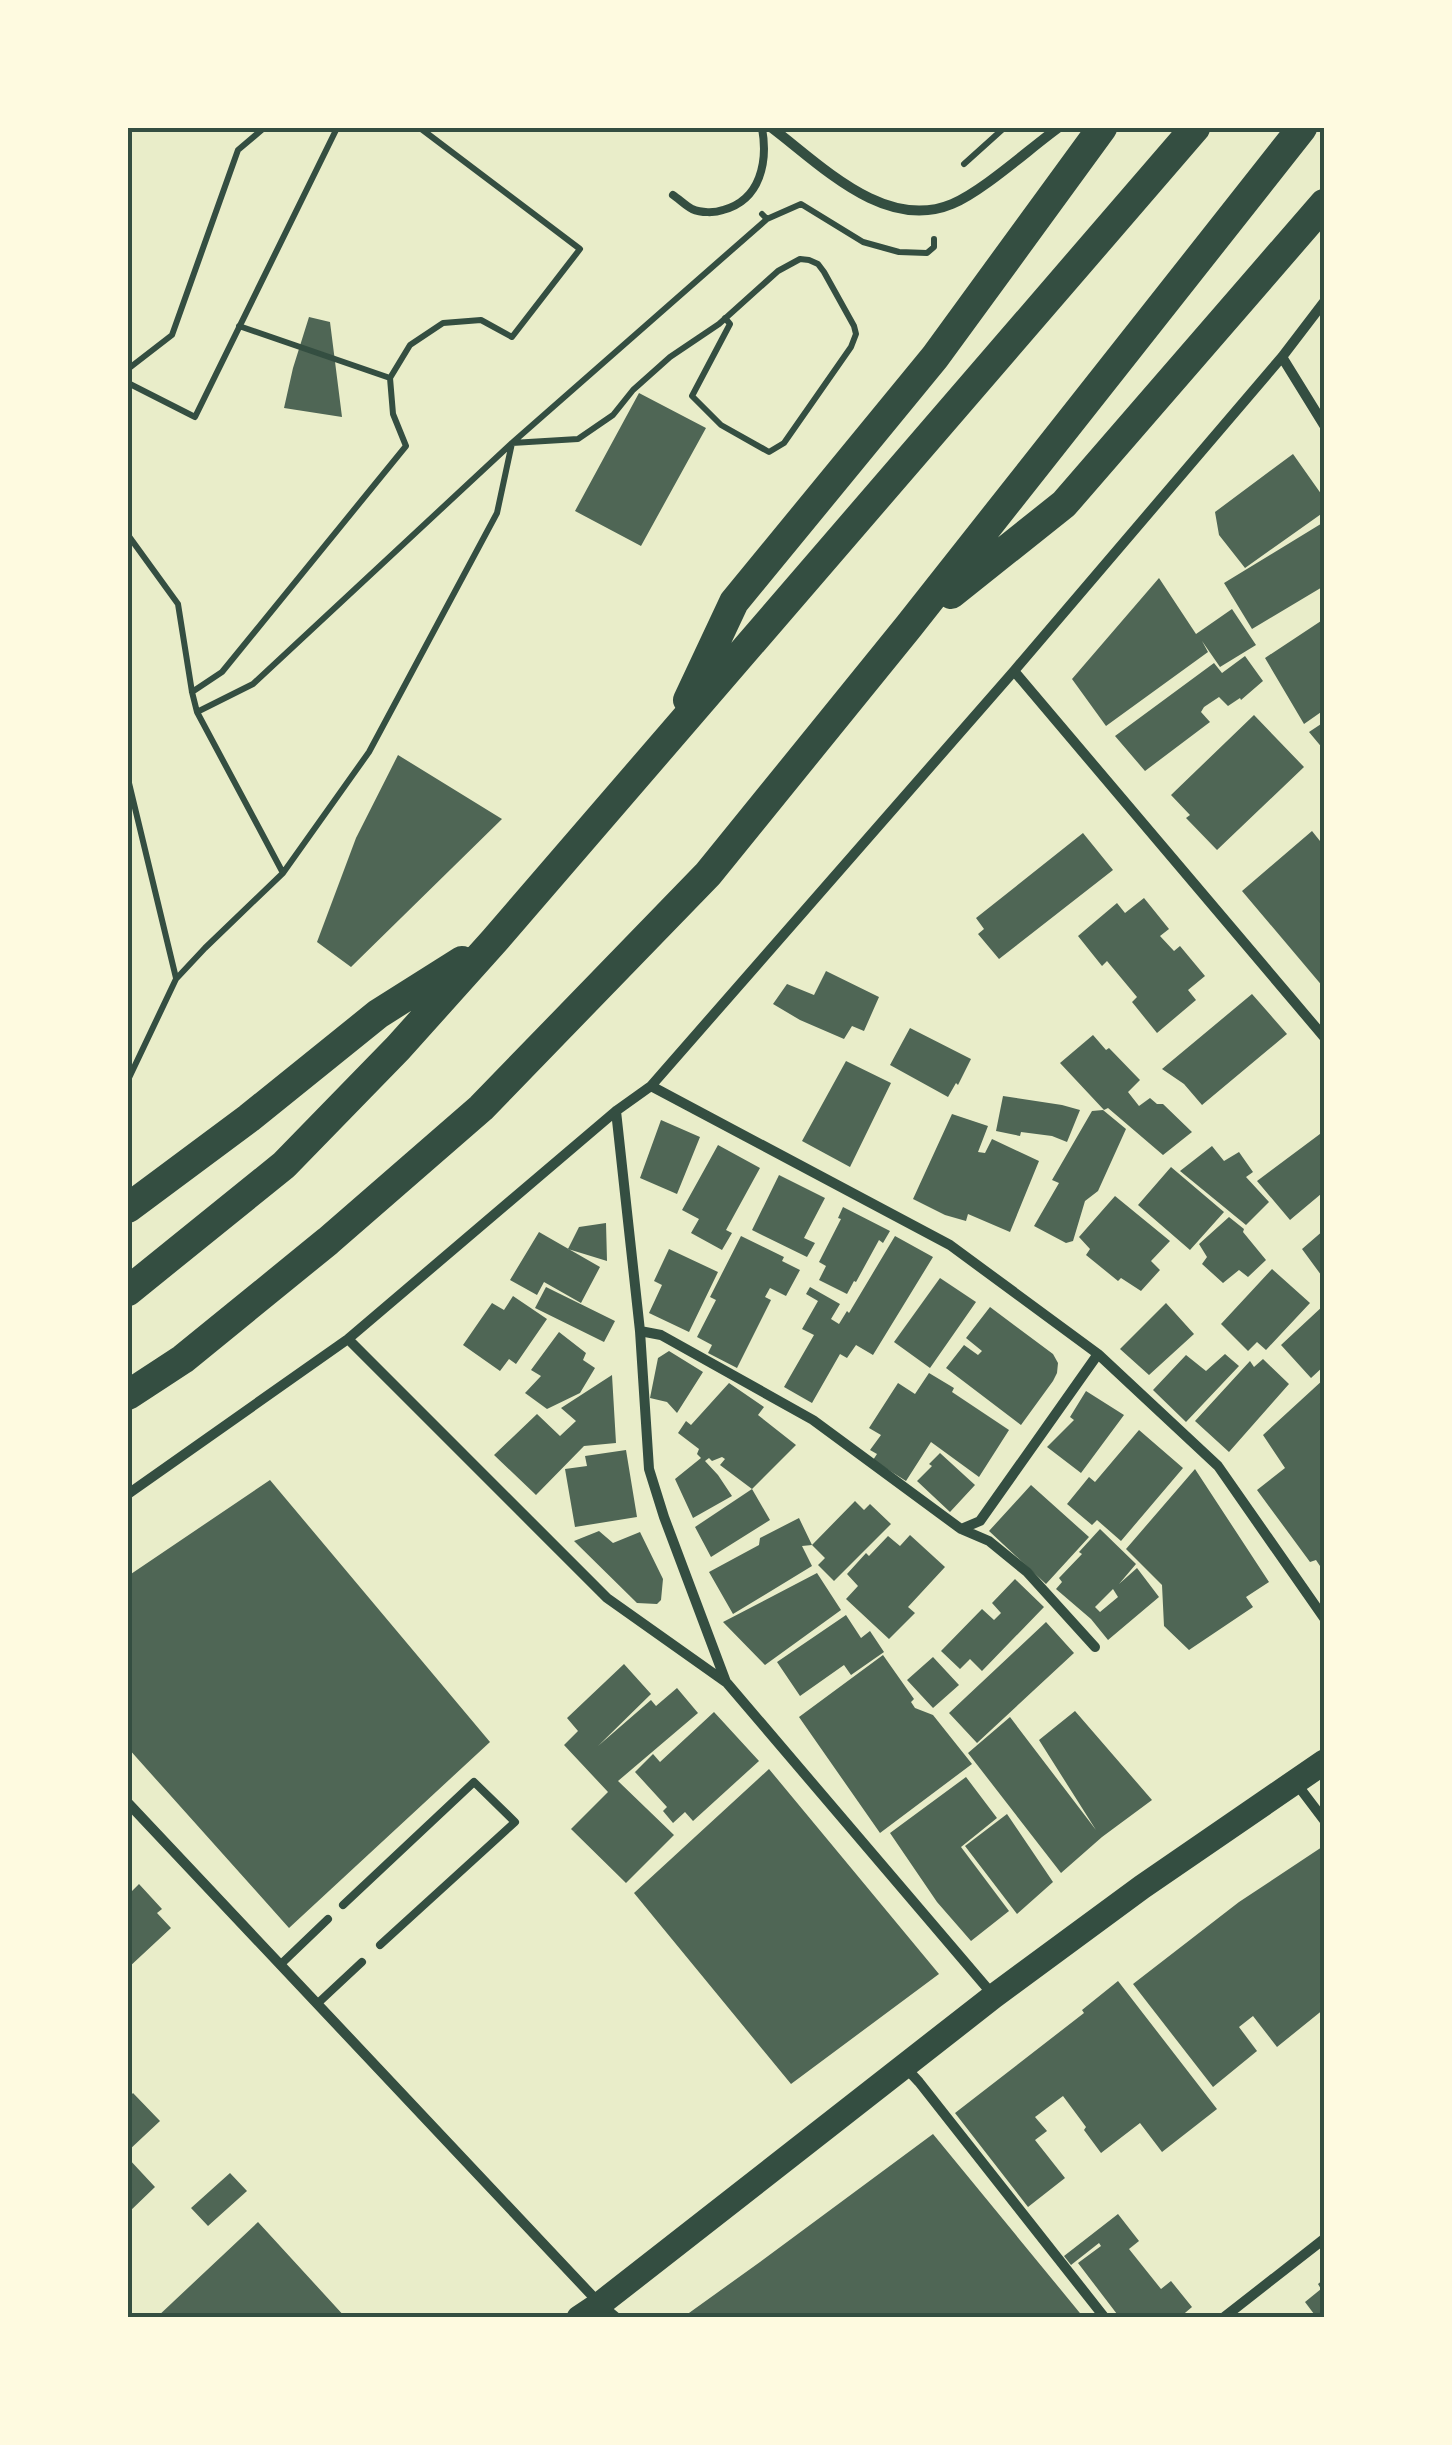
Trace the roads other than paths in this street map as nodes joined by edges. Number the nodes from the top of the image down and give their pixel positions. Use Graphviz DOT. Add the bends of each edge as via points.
graph roads {
  1 [pos="762,128"];
  2 [pos="772,128"];
  3 [pos="1058,128"];
  4 [pos="1102,128"];
  5 [pos="1195,128"];
  6 [pos="1302,128"];
  7 [pos="673,195"];
  8 [pos="1324,204"];
  9 [pos="1324,302"];
  10 [pos="1282,357"];
  11 [pos="1324,425"];
  12 [pos="909,626"];
  13 [pos="1014,672"];
  14 [pos="672,734"];
  15 [pos="494,941"];
  16 [pos="1324,1037"];
  17 [pos="651,1086"];
  18 [pos="616,1112"];
  19 [pos="128,1208"];
  20 [pos="128,1291"];
  21 [pos="640,1331"];
  22 [pos="348,1339"];
  23 [pos="1098,1354"];
  24 [pos="128,1395"];
  25 [pos="128,1494"];
  26 [pos="961,1529"];
  27 [pos="1324,1618"];
  28 [pos="1095,1647"];
  29 [pos="726,1683"];
  30 [pos="1324,1762"];
  31 [pos="1295,1782"];
  32 [pos="128,1803"];
  33 [pos="1324,1820"];
  34 [pos="344,1906"];
  35 [pos="328,1919"];
  36 [pos="380,1945"];
  37 [pos="362,1962"];
  38 [pos="280,1965"];
  39 [pos="994,1996"];
  40 [pos="317,2004"];
  41 [pos="904,2067"];
  42 [pos="1324,2239"];
  43 [pos="598,2313"];
  44 [pos="1104,2318"];
  45 [pos="1223,2318"];
  1 -- 7 [label="lane" via="761,176 749,197 717,212 693,210"];
  2 -- 3 [label="street" via="857,192 896,210 919,212 953,204"];
  4 -- 14 [label="highway" via="935,357 734,602"];
  5 -- 14 [label="highway"];
  6 -- 12 [label="highway"];
  8 -- 12 [label="highway" via="1064,504"];
  9 -- 10 [label="street"];
  10 -- 11 [label="street"];
  10 -- 13 [label="street"];
  12 -- 24 [label="highway" via="708,874 481,1108 183,1359"];
  13 -- 16 [label="street"];
  13 -- 17 [label="street"];
  14 -- 15 [label="highway"];
  15 -- 19 [label="highway" via="378,1014"];
  15 -- 20 [label="highway" via="284,1165"];
  17 -- 18 [label="street"];
  17 -- 23 [label="street" via="950,1244"];
  18 -- 21 [label="street"];
  18 -- 22 [label="street"];
  21 -- 26 [label="street" via="661,1335 813,1420"];
  21 -- 29 [label="street" via="650,1468"];
  22 -- 25 [label="street"];
  22 -- 29 [label="street" via="607,1598"];
  23 -- 26 [label="street" via="980,1521"];
  23 -- 27 [label="street" via="1218,1466"];
  26 -- 28 [label="street" via="989,1541 1027,1572"];
  29 -- 39 [label="street"];
  30 -- 31 [label="main road"];
  31 -- 33 [label="street"];
  31 -- 39 [label="main road"];
  32 -- 38 [label="street"];
  34 -- 36 [label="lane" via="474,1782 515,1822"];
  35 -- 38 [label="lane"];
  37 -- 40 [label="lane"];
  38 -- 40 [label="street"];
  39 -- 41 [label="main road"];
  40 -- 43 [label="street"];
  41 -- 43 [label="main road"];
  41 -- 44 [label="street"];
  42 -- 45 [label="street"];
}
